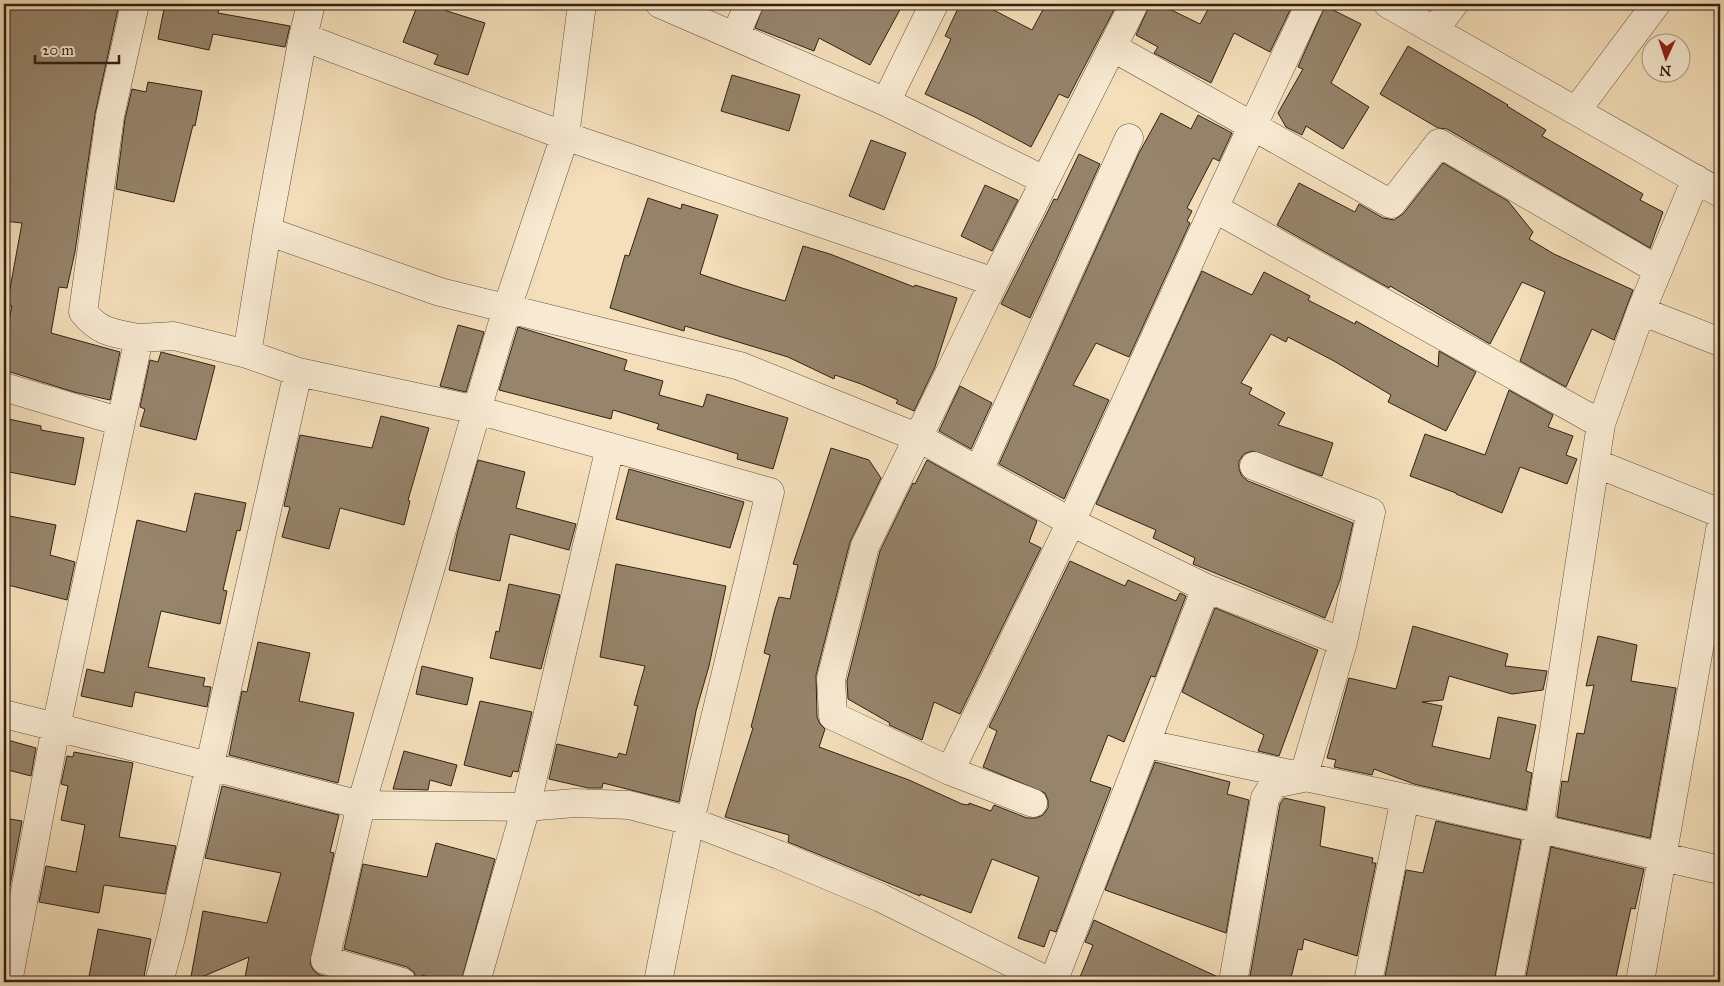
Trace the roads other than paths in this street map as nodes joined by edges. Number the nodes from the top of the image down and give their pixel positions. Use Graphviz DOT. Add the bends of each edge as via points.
graph roads {
  1 [pos="135,4"];
  2 [pos="311,4"];
  3 [pos="582,4"];
  4 [pos="660,4"];
  5 [pos="749,4"];
  6 [pos="934,4"];
  7 [pos="1134,4"];
  8 [pos="1310,4"];
  9 [pos="1388,4"];
  10 [pos="1454,4"];
  11 [pos="1656,4"];
  12 [pos="1434,30"];
  13 [pos="735,36"];
  14 [pos="303,37"];
  15 [pos="1112,47"];
  16 [pos="886,102"];
  17 [pos="1576,110"];
  18 [pos="1254,125"];
  19 [pos="565,136"];
  20 [pos="1129,138"];
  21 [pos="1696,179"];
  22 [pos="1044,180"];
  23 [pos="1720,193"];
  24 [pos="1214,208"];
  25 [pos="268,231"];
  26 [pos="1658,270"];
  27 [pos="994,282"];
  28 [pos="507,308"];
  29 [pos="1641,311"];
  30 [pos="139,338"];
  31 [pos="1720,342"];
  32 [pos="247,354"];
  33 [pos="298,372"];
  34 [pos="4,387"];
  35 [pos="477,410"];
  36 [pos="121,422"];
  37 [pos="1601,424"];
  38 [pos="919,438"];
  39 [pos="610,447"];
  40 [pos="1595,463"];
  41 [pos="1254,466"];
  42 [pos="978,470"];
  43 [pos="1720,513"];
  44 [pos="1071,522"];
  45 [pos="1720,530"];
  46 [pos="1206,588"];
  47 [pos="1343,642"];
  48 [pos="4,714"];
  49 [pos="56,727"];
  50 [pos="1147,744"];
  51 [pos="207,767"];
  52 [pos="950,771"];
  53 [pos="1303,778"];
  54 [pos="1405,798"];
  55 [pos="1032,803"];
  56 [pos="361,805"];
  57 [pos="526,807"];
  58 [pos="690,821"];
  59 [pos="1539,828"];
  60 [pos="1662,857"];
  61 [pos="1720,870"];
  62 [pos="8,982"];
  63 [pos="159,982"];
  64 [pos="402,982"];
  65 [pos="476,982"];
  66 [pos="658,982"];
  67 [pos="1052,982"];
  68 [pos="1233,982"];
  69 [pos="1368,982"];
  70 [pos="1509,982"];
  71 [pos="1640,982"];
  1 -- 30 [label="street" via="110,116 82,312 94,326"];
  2 -- 14 [label="street"];
  3 -- 19 [label="street"];
  4 -- 13 [label="street"];
  5 -- 13 [label="street"];
  6 -- 16 [label="street"];
  7 -- 15 [label="street"];
  8 -- 18 [label="street"];
  9 -- 12 [label="street"];
  10 -- 12 [label="street"];
  11 -- 17 [label="street"];
  12 -- 17 [label="street"];
  13 -- 16 [label="street"];
  14 -- 19 [label="street"];
  14 -- 25 [label="street"];
  15 -- 18 [label="street"];
  15 -- 22 [label="street"];
  16 -- 22 [label="street"];
  17 -- 21 [label="street"];
  18 -- 24 [label="street"];
  18 -- 26 [label="street" via="1392,204 1439,143"];
  19 -- 27 [label="street"];
  19 -- 28 [label="street"];
  20 -- 42 [label="street"];
  21 -- 23 [label="street"];
  21 -- 26 [label="street"];
  22 -- 27 [label="street"];
  24 -- 37 [label="street"];
  24 -- 44 [label="street"];
  25 -- 28 [label="street" via="440,292"];
  25 -- 32 [label="street"];
  26 -- 29 [label="street"];
  27 -- 38 [label="street"];
  28 -- 35 [label="street"];
  28 -- 38 [label="street" via="740,366"];
  29 -- 31 [label="street"];
  29 -- 37 [label="street"];
  30 -- 32 [label="street" via="174,336"];
  30 -- 36 [label="street"];
  32 -- 33 [label="street"];
  33 -- 35 [label="street"];
  33 -- 51 [label="street"];
  34 -- 36 [label="street"];
  35 -- 39 [label="street"];
  35 -- 56 [label="street"];
  36 -- 49 [label="street"];
  37 -- 40 [label="street"];
  38 -- 42 [label="street"];
  38 -- 52 [label="street" via="865,546 831,678 833,716"];
  39 -- 57 [label="street"];
  39 -- 58 [label="street" via="770,492"];
  40 -- 43 [label="street"];
  40 -- 59 [label="street"];
  41 -- 47 [label="street" via="1371,512"];
  42 -- 44 [label="street"];
  44 -- 46 [label="street"];
  44 -- 52 [label="street"];
  45 -- 60 [label="street"];
  46 -- 47 [label="street"];
  46 -- 50 [label="street"];
  47 -- 53 [label="street"];
  48 -- 49 [label="street"];
  49 -- 51 [label="street"];
  49 -- 62 [label="street"];
  50 -- 53 [label="street"];
  50 -- 67 [label="street"];
  51 -- 56 [label="street"];
  51 -- 63 [label="street"];
  52 -- 55 [label="street"];
  53 -- 54 [label="street"];
  53 -- 68 [label="street" via="1274,784 1265,798"];
  54 -- 59 [label="street"];
  54 -- 69 [label="street"];
  56 -- 57 [label="street"];
  56 -- 64 [label="street" via="325,960"];
  57 -- 58 [label="street" via="575,802 629,805"];
  57 -- 65 [label="street"];
  58 -- 66 [label="street"];
  58 -- 67 [label="street" via="881,898"];
  59 -- 60 [label="street"];
  59 -- 70 [label="street"];
  60 -- 61 [label="street"];
  60 -- 71 [label="street"];
}
